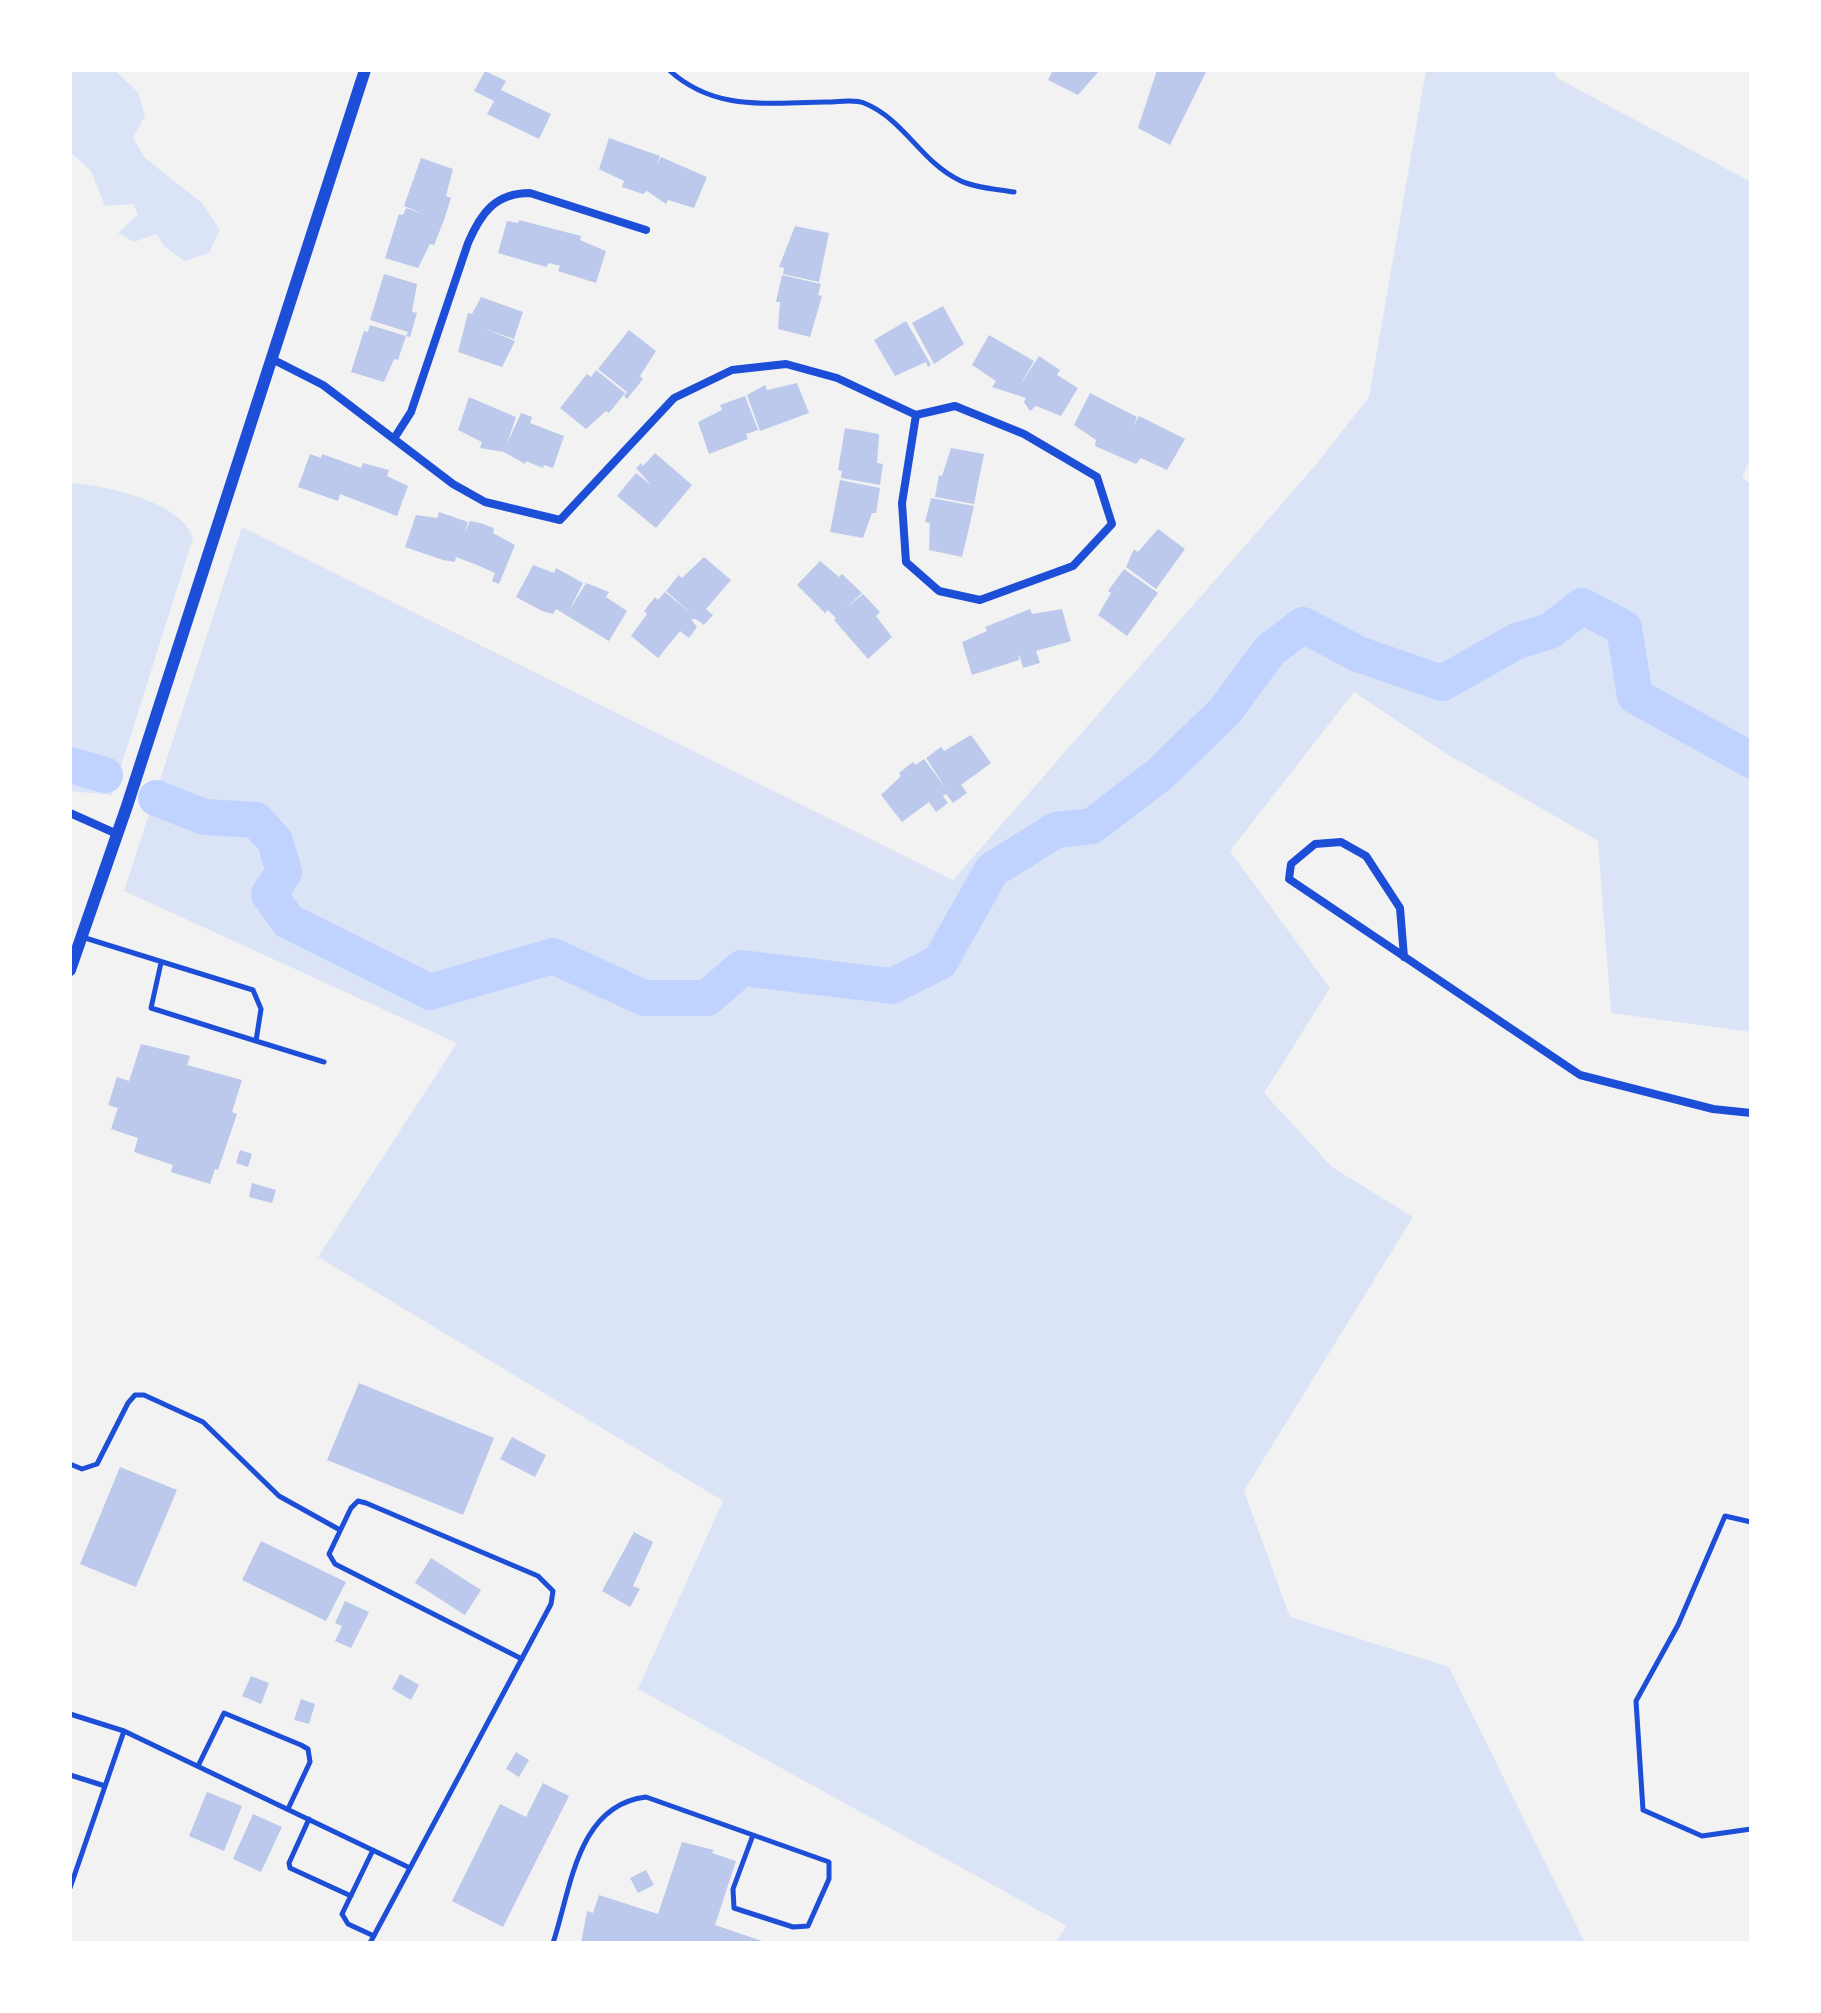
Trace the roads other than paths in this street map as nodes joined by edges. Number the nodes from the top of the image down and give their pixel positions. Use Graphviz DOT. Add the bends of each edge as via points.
graph roads {
  1 [pos="365,70"];
  2 [pos="669,70"];
  3 [pos="1014,192"];
  4 [pos="646,230"];
  5 [pos="272,359"];
  6 [pos="916,415"];
  7 [pos="395,437"];
  8 [pos="70,813"];
  9 [pos="117,834"];
  10 [pos="81,937"];
  11 [pos="1404,957"];
  12 [pos="161,963"];
  13 [pos="70,970"];
  14 [pos="256,1041"];
  15 [pos="324,1062"];
  16 [pos="1751,1113"];
  17 [pos="70,1464"];
  18 [pos="1751,1522"];
  19 [pos="340,1530"];
  20 [pos="522,1659"];
  21 [pos="70,1714"];
  22 [pos="124,1731"];
  23 [pos="198,1766"];
  24 [pos="70,1775"];
  25 [pos="105,1786"];
  26 [pos="288,1809"];
  27 [pos="309,1819"];
  28 [pos="1751,1829"];
  29 [pos="753,1835"];
  30 [pos="373,1850"];
  31 [pos="410,1868"];
  32 [pos="70,1888"];
  33 [pos="351,1896"];
  34 [pos="374,1936"];
  35 [pos="370,1943"];
  36 [pos="553,1943"];
  1 -- 5 [label="street"];
  2 -- 3 [label="lane" via="721,100 766,106 861,102 892,118 918,149 960,181"];
  4 -- 7 [label="street" via="530,193 512,193 492,203 468,243 411,412"];
  5 -- 7 [label="street" via="323,385"];
  5 -- 9 [label="street"];
  6 -- 6 [label="street" via="955,406 1024,434 1097,477 1112,524 1073,566 980,600 939,591 906,562 902,503"];
  6 -- 7 [label="street" via="837,378 786,364 732,370 674,398 560,520 485,502 453,484"];
  8 -- 9 [label="street"];
  9 -- 10 [label="street"];
  10 -- 12 [label="lane"];
  10 -- 13 [label="street"];
  11 -- 11 [label="street" via="1289,879 1291,864 1315,844 1341,842 1366,856 1400,908"];
  11 -- 16 [label="street" via="1580,1075 1713,1109"];
  12 -- 14 [label="lane" via="253,990 261,1009"];
  12 -- 14 [label="lane" via="151,1008"];
  14 -- 15 [label="lane"];
  17 -- 19 [label="lane" via="82,1469 97,1464 128,1403 135,1395 144,1395 203,1422 279,1496"];
  18 -- 28 [label="lane" via="1725,1516 1678,1625 1636,1701 1643,1810 1702,1836"];
  19 -- 20 [label="lane" via="329,1554 335,1564"];
  19 -- 20 [label="lane" via="351,1508 358,1501 366,1503 549,1584 551,1604"];
  20 -- 31 [label="lane"];
  21 -- 22 [label="lane"];
  22 -- 23 [label="lane"];
  22 -- 25 [label="lane"];
  23 -- 26 [label="lane"];
  23 -- 26 [label="lane" via="224,1713 301,1745 308,1749 310,1762"];
  24 -- 25 [label="lane"];
  25 -- 32 [label="lane"];
  26 -- 27 [label="lane"];
  27 -- 30 [label="lane"];
  27 -- 33 [label="lane" via="290,1868"];
  29 -- 29 [label="lane" via="829,1862 829,1879 808,1926 793,1927 734,1908 733,1889"];
  29 -- 36 [label="lane" via="646,1797 609,1809 583,1846"];
  30 -- 31 [label="lane"];
  30 -- 33 [label="lane"];
  31 -- 34 [label="lane"];
  33 -- 34 [label="lane" via="344,1920"];
  34 -- 35 [label="lane"];
}
